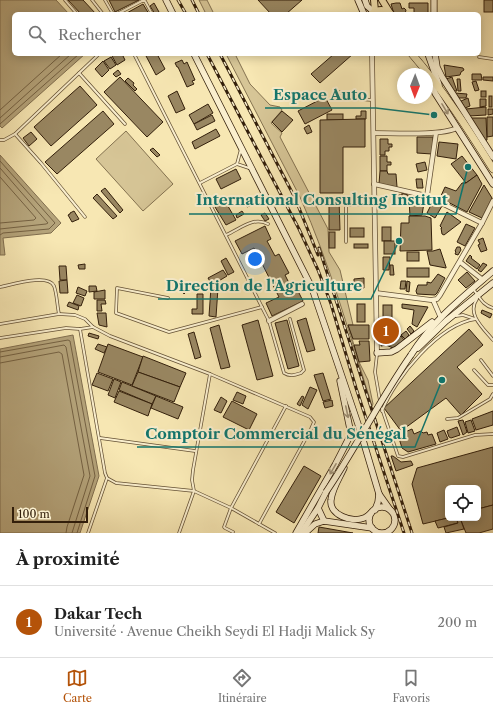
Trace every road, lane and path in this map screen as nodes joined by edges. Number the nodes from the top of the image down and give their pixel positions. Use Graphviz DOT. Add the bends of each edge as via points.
graph roads {
  1 [pos="65,0"];
  2 [pos="92,0"];
  3 [pos="105,0"];
  4 [pos="166,0"];
  5 [pos="358,0"];
  6 [pos="365,0"];
  7 [pos="374,0"];
  8 [pos="382,0"];
  9 [pos="434,0"];
  10 [pos="75,12"];
  11 [pos="101,12"];
  12 [pos="112,12"];
  13 [pos="121,12"];
  14 [pos="151,12"];
  15 [pos="172,12"];
  16 [pos="363,12"];
  17 [pos="373,12"];
  18 [pos="388,12"];
  19 [pos="390,12"];
  20 [pos="434,12"];
  21 [pos="97,56"];
  22 [pos="135,56"];
  23 [pos="195,56"];
  24 [pos="372,56"];
  25 [pos="414,56"];
  26 [pos="419,56"];
  27 [pos="429,56"];
  28 [pos="435,56"];
  29 [pos="479,57"];
  30 [pos="493,59"];
  31 [pos="424,68"];
  32 [pos="425,68"];
  33 [pos="79,73"];
  34 [pos="433,79"];
  35 [pos="433,88"];
  36 [pos="442,91"];
  37 [pos="339,92"];
  38 [pos="374,100"];
  39 [pos="125,124"];
  40 [pos="457,128"];
  41 [pos="374,132"];
  42 [pos="436,133"];
  43 [pos="15,134"];
  44 [pos="0,140"];
  45 [pos="241,146"];
  46 [pos="490,147"];
  47 [pos="493,158"];
  48 [pos="237,164"];
  49 [pos="252,169"];
  50 [pos="493,169"];
  51 [pos="200,183"];
  52 [pos="374,184"];
  53 [pos="493,184"];
  54 [pos="427,196"];
  55 [pos="493,201"];
  56 [pos="375,204"];
  57 [pos="490,207"];
  58 [pos="493,212"];
  59 [pos="85,217"];
  60 [pos="482,223"];
  61 [pos="268,224"];
  62 [pos="226,236"];
  63 [pos="346,242"];
  64 [pos="460,262"];
  65 [pos="493,271"];
  66 [pos="483,280"];
  67 [pos="493,283"];
  68 [pos="0,287"];
  69 [pos="473,288"];
  70 [pos="376,293"];
  71 [pos="479,296"];
  72 [pos="168,298"];
  73 [pos="433,300"];
  74 [pos="302,304"];
  75 [pos="262,307"];
  76 [pos="493,308"];
  77 [pos="449,309"];
  78 [pos="59,314"];
  79 [pos="440,316"];
  80 [pos="290,319"];
  81 [pos="476,319"];
  82 [pos="269,321"];
  83 [pos="446,321"];
  84 [pos="0,324"];
  85 [pos="93,327"];
  86 [pos="80,329"];
  87 [pos="0,338"];
  88 [pos="424,339"];
  89 [pos="493,340"];
  90 [pos="377,353"];
  91 [pos="481,360"];
  92 [pos="338,363"];
  93 [pos="474,370"];
  94 [pos="210,374"];
  95 [pos="493,376"];
  96 [pos="493,385"];
  97 [pos="493,394"];
  98 [pos="286,406"];
  99 [pos="382,412"];
  100 [pos="447,419"];
  101 [pos="360,430"];
  102 [pos="351,434"];
  103 [pos="493,434"];
  104 [pos="99,438"];
  105 [pos="196,452"];
  106 [pos="346,462"];
  107 [pos="107,478"];
  108 [pos="194,490"];
  109 [pos="379,494"];
  110 [pos="231,508"];
  111 [pos="318,508"];
  112 [pos="334,511"];
  113 [pos="373,511"];
  114 [pos="391,511"];
  115 [pos="314,514"];
  116 [pos="325,521"];
  117 [pos="258,524"];
  118 [pos="375,530"];
  119 [pos="233,532"];
  120 [pos="298,532"];
  121 [pos="389,532"];
  122 [pos="88,533"];
  123 [pos="179,533"];
  124 [pos="275,533"];
  125 [pos="291,533"];
  126 [pos="305,533"];
  1 -- 10 [label="lane"];
  2 -- 11 [label="lane"];
  3 -- 12 [label="lane"];
  4 -- 15 [label="street"];
  5 -- 16 [label="street"];
  6 -- 17 [label="street"];
  7 -- 17 [label="main road"];
  8 -- 19 [label="main road"];
  9 -- 20 [label="street"];
  13 -- 14 [label="lane" via="142,0"];
  17 -- 18 [label="main road"];
  21 -- 33 [label="lane"];
  22 -- 51 [label="lane"];
  23 -- 45 [label="street"];
  24 -- 38 [label="street"];
  25 -- 31 [label="highway"];
  26 -- 32 [label="highway"];
  27 -- 36 [label="street"];
  28 -- 46 [label="street" via="442,77"];
  29 -- 30 [label="lane"];
  33 -- 39 [label="lane"];
  33 -- 43 [label="lane"];
  34 -- 36 [label="highway"];
  35 -- 40 [label="street, one-way"];
  36 -- 50 [label="highway"];
  37 -- 38 [label="lane" via="347,98"];
  38 -- 41 [label="street"];
  40 -- 42 [label="street"];
  40 -- 53 [label="street"];
  41 -- 42 [label="street"];
  41 -- 52 [label="street"];
  42 -- 54 [label="street"];
  43 -- 44 [label="lane"];
  43 -- 59 [label="lane"];
  45 -- 48 [label="lane"];
  45 -- 49 [label="street"];
  46 -- 47 [label="street"];
  48 -- 49 [label="lane"];
  48 -- 51 [label="lane"];
  49 -- 92 [label="street" via="312,288"];
  51 -- 62 [label="lane"];
  52 -- 54 [label="street"];
  52 -- 56 [label="street"];
  54 -- 60 [label="street"];
  55 -- 57 [label="street"];
  56 -- 63 [label="lane" via="346,205"];
  56 -- 70 [label="street"];
  57 -- 58 [label="lane"];
  57 -- 60 [label="street"];
  60 -- 64 [label="street"];
  61 -- 62 [label="lane" via="261,220 251,222"];
  62 -- 75 [label="lane"];
  64 -- 66 [label="street"];
  64 -- 73 [label="street" via="440,295"];
  65 -- 66 [label="street"];
  66 -- 69 [label="street"];
  67 -- 71 [label="street"];
  68 -- 78 [label="lane" via="49,280 54,285"];
  69 -- 71 [label="lane"];
  69 -- 77 [label="street"];
  70 -- 73 [label="street"];
  70 -- 90 [label="street"];
  71 -- 76 [label="lane" via="485,305"];
  71 -- 81 [label="lane" via="474,304"];
  71 -- 83 [label="street"];
  72 -- 75 [label="lane" via="117,288 116,313 169,332"];
  73 -- 79 [label="street"];
  74 -- 82 [label="street"];
  75 -- 82 [label="lane"];
  77 -- 79 [label="street"];
  77 -- 88 [label="street"];
  78 -- 84 [label="lane"];
  78 -- 85 [label="lane" via="75,315 85,319"];
  79 -- 90 [label="street" via="397,349"];
  80 -- 82 [label="lane" via="304,370 301,374 294,375 284,373"];
  81 -- 83 [label="lane" via="458,315"];
  81 -- 89 [label="lane"];
  81 -- 99 [label="lane" via="464,322 446,332 428,346 403,375"];
  83 -- 88 [label="street"];
  85 -- 86 [label="lane"];
  85 -- 94 [label="lane" via="110,336"];
  86 -- 87 [label="lane" via="66,328"];
  86 -- 104 [label="lane"];
  88 -- 106 [label="street, bridge" via="389,387"];
  90 -- 99 [label="lane" via="376,379"];
  91 -- 95 [label="lane"];
  92 -- 101 [label="street"];
  92 -- 102 [label="street, one-way"];
  93 -- 96 [label="lane" via="488,385"];
  94 -- 98 [label="lane"];
  94 -- 105 [label="lane"];
  97 -- 100 [label="lane" via="490,399 458,418"];
  98 -- 110 [label="lane"];
  98 -- 117 [label="lane" via="310,417 313,424"];
  99 -- 103 [label="lane" via="398,456 403,457 475,435"];
  101 -- 102 [label="street"];
  101 -- 109 [label="street"];
  102 -- 120 [label="street, one-way"];
  104 -- 105 [label="lane"];
  104 -- 107 [label="lane"];
  105 -- 108 [label="lane" via="192,480"];
  106 -- 111 [label="street, bridge"];
  106 -- 112 [label="street, bridge" via="333,492 331,501"];
  107 -- 108 [label="lane" via="116,484"];
  107 -- 122 [label="lane"];
  108 -- 110 [label="lane"];
  108 -- 123 [label="lane"];
  109 -- 113 [label="street"];
  109 -- 114 [label="street"];
  110 -- 117 [label="lane"];
  110 -- 119 [label="lane" via="224,527"];
  111 -- 115 [label="street"];
  111 -- 116 [label="street"];
  112 -- 113 [label="street" via="344,517 356,519 364,518"];
  112 -- 116 [label="street"];
  113 -- 114 [label="street" via="383,508"];
  113 -- 118 [label="street" via="369,519"];
  114 -- 121 [label="street" via="394,521"];
  115 -- 120 [label="street"];
  115 -- 126 [label="street"];
  116 -- 118 [label="street"];
  116 -- 126 [label="street" via="315,524"];
  117 -- 124 [label="lane"];
  118 -- 121 [label="street"];
  120 -- 125 [label="lane"];
}
